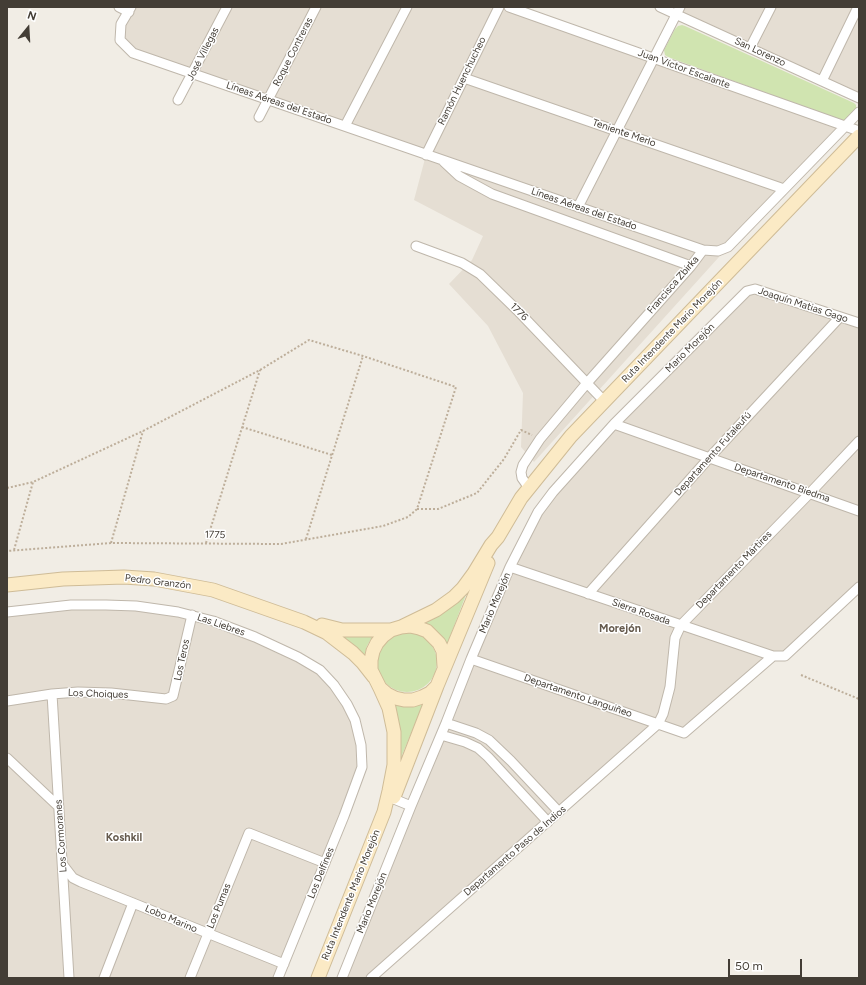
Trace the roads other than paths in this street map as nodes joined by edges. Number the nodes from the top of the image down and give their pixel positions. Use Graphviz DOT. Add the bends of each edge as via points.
graph roads {
  1 [pos="120,7"];
  2 [pos="226,7"];
  3 [pos="316,7"];
  4 [pos="407,7"];
  5 [pos="499,7"];
  6 [pos="509,7"];
  7 [pos="660,7"];
  8 [pos="771,7"];
  9 [pos="858,7"];
  10 [pos="130,9"];
  11 [pos="678,11"];
  12 [pos="750,48"];
  13 [pos="653,58"];
  14 [pos="193,74"];
  15 [pos="464,78"];
  16 [pos="822,81"];
  17 [pos="859,98"];
  18 [pos="178,100"];
  19 [pos="269,100"];
  20 [pos="859,112"];
  21 [pos="259,117"];
  22 [pos="345,126"];
  23 [pos="847,126"];
  24 [pos="617,130"];
  25 [pos="859,131"];
  26 [pos="859,136"];
  27 [pos="426,155"];
  28 [pos="442,160"];
  29 [pos="784,189"];
  30 [pos="578,207"];
  31 [pos="416,246"];
  32 [pos="703,250"];
  33 [pos="691,266"];
  34 [pos="747,291"];
  35 [pos="840,317"];
  36 [pos="859,323"];
  37 [pos="587,383"];
  38 [pos="605,402"];
  39 [pos="614,424"];
  40 [pos="859,441"];
  41 [pos="709,458"];
  42 [pos="529,488"];
  43 [pos="810,493"];
  44 [pos="859,510"];
  45 [pos="498,537"];
  46 [pos="510,568"];
  47 [pos="7,585"];
  48 [pos="859,587"];
  49 [pos="588,594"];
  50 [pos="7,612"];
  51 [pos="192,615"];
  52 [pos="304,622"];
  53 [pos="681,625"];
  54 [pos="396,629"];
  55 [pos="773,656"];
  56 [pos="471,659"];
  57 [pos="444,668"];
  58 [pos="377,682"];
  59 [pos="437,686"];
  60 [pos="52,694"];
  61 [pos="166,699"];
  62 [pos="7,701"];
  63 [pos="446,723"];
  64 [pos="658,724"];
  65 [pos="441,735"];
  66 [pos="7,758"];
  67 [pos="362,767"];
  68 [pos="391,797"];
  69 [pos="412,806"];
  70 [pos="59,807"];
  71 [pos="560,812"];
  72 [pos="548,822"];
  73 [pos="325,863"];
  74 [pos="63,866"];
  75 [pos="133,903"];
  76 [pos="208,934"];
  77 [pos="284,964"];
  78 [pos="69,978"];
  79 [pos="104,978"];
  80 [pos="190,978"];
  81 [pos="278,978"];
  82 [pos="318,978"];
  83 [pos="342,978"];
  84 [pos="372,978"];
  1 -- 10 [label="street"];
  2 -- 14 [label="street, José Villegas"];
  3 -- 19 [label="street, Roque Contreras"];
  4 -- 22 [label="street"];
  5 -- 15 [label="street, Ramón Huenchucheo"];
  6 -- 13 [label="street, Juan Víctor Escalante"];
  7 -- 11 [label="street, San Lorenzo"];
  8 -- 12 [label="street"];
  9 -- 16 [label="street"];
  10 -- 14 [label="street, Líneas Aéreas del Estado" via="121,24 120,40 133,53"];
  11 -- 12 [label="street, San Lorenzo"];
  11 -- 13 [label="street"];
  12 -- 16 [label="street, San Lorenzo"];
  13 -- 23 [label="street, Juan Víctor Escalante"];
  13 -- 24 [label="street"];
  14 -- 18 [label="street, José Villegas"];
  14 -- 19 [label="street, Líneas Aéreas del Estado"];
  15 -- 24 [label="street, Teniente Merlo"];
  15 -- 27 [label="street, Ramón Huenchucheo"];
  16 -- 17 [label="street, San Lorenzo"];
  19 -- 21 [label="street, Roque Contreras"];
  19 -- 22 [label="street, Líneas Aéreas del Estado"];
  20 -- 23 [label="street, Francisca Zbirka"];
  22 -- 27 [label="street, Líneas Aéreas del Estado"];
  23 -- 25 [label="street, Juan Víctor Escalante"];
  23 -- 29 [label="street, Francisca Zbirka"];
  24 -- 29 [label="street, Teniente Merlo"];
  24 -- 30 [label="street"];
  26 -- 38 [label="main road, Ruta Intendente Mario Morejón"];
  27 -- 28 [label="street, Líneas Aéreas del Estado"];
  28 -- 30 [label="street, Líneas Aéreas del Estado"];
  28 -- 33 [label="street, Líneas Aéreas del Estado" via="459,176 492,194"];
  29 -- 32 [label="street, Francisca Zbirka" via="728,247 718,251"];
  30 -- 32 [label="street, Líneas Aéreas del Estado"];
  31 -- 37 [label="street, 1776" via="462,263 480,274"];
  32 -- 33 [label="street, Francisca Zbirka"];
  33 -- 37 [label="street, Francisca Zbirka"];
  34 -- 35 [label="street, Joaquín Matias Gago" via="755,289"];
  34 -- 39 [label="street, Mario Morejón"];
  35 -- 36 [label="street, Joaquín Matias Gago"];
  35 -- 41 [label="street, Departamento Futaleufú"];
  37 -- 38 [label="street, 1776"];
  37 -- 42 [label="street, Francisca Zbirka" via="540,439 523,465 522,478"];
  38 -- 42 [label="main road, Ruta Intendente Mario Morejón" via="571,436"];
  39 -- 41 [label="street, Departamento Biedma"];
  39 -- 46 [label="street, Mario Morejón" via="538,512"];
  40 -- 43 [label="street, Departamento Mártires"];
  41 -- 43 [label="street, Departamento Biedma"];
  41 -- 49 [label="street, Departamento Futaleufú"];
  42 -- 45 [label="main road, Ruta Intendente Mario Morejón"];
  43 -- 44 [label="street, Departamento Biedma"];
  43 -- 53 [label="street, Departamento Mártires"];
  45 -- 54 [label="main road, Ruta Intendente Mario Morejón" via="459,593 432,612"];
  45 -- 57 [label="main road, Ruta Intendente Mario Morejón"];
  46 -- 49 [label="street, Sierra Rosada"];
  46 -- 56 [label="street, Mario Morejón"];
  47 -- 52 [label="main road, Pedro Granzón" via="91,577 154,579 213,590"];
  48 -- 55 [label="street" via="785,656"];
  49 -- 53 [label="street, Sierra Rosada"];
  50 -- 51 [label="street, Las Liebres" via="71,605 106,605 143,607"];
  51 -- 61 [label="street, Los Teros" via="175,690 173,696"];
  51 -- 67 [label="street, Las Liebres" via="255,637 298,656 320,670 334,685 355,720 361,745"];
  52 -- 54 [label="main road, Pedro Granzón" via="342,630"];
  52 -- 58 [label="main road, Pedro Granzón" via="339,641 358,657"];
  53 -- 55 [label="street, Sierra Rosada"];
  53 -- 64 [label="street, Departamento Mártires" via="675,638 670,688"];
  54 -- 57 [label="main road" via="410,626 433,637 443,651"];
  54 -- 58 [label="main road" via="380,639 373,651 371,670"];
  55 -- 64 [label="street, Departamento Languiñeo" via="684,734"];
  56 -- 63 [label="street, Mario Morejón"];
  56 -- 64 [label="street, Departamento Languiñeo"];
  57 -- 59 [label="main road"];
  58 -- 59 [label="main road" via="387,694 404,700 422,697"];
  58 -- 68 [label="main road, Ruta Intendente Mario Morejón" via="389,708 394,732"];
  59 -- 68 [label="main road, Ruta Intendente Mario Morejón"];
  60 -- 61 [label="street, Los Choiques" via="111,693"];
  60 -- 62 [label="street, Los Choiques"];
  60 -- 70 [label="street, Los Cormoranes"];
  63 -- 65 [label="street, Mario Morejón"];
  63 -- 71 [label="street" via="489,740"];
  64 -- 71 [label="street, Departamento Paso de Indios"];
  65 -- 69 [label="street, Mario Morejón"];
  65 -- 72 [label="street" via="478,748"];
  66 -- 70 [label="street"];
  67 -- 73 [label="street, Los Delfines"];
  68 -- 69 [label="street"];
  68 -- 82 [label="main road, Ruta Intendente Mario Morejón"];
  69 -- 83 [label="street, Mario Morejón"];
  70 -- 74 [label="street, Los Cormoranes"];
  71 -- 72 [label="street, Departamento Paso de Indios"];
  72 -- 84 [label="street, Departamento Paso de Indios"];
  73 -- 76 [label="street, Los Pumas" via="249,833"];
  73 -- 77 [label="street, Los Delfines"];
  74 -- 75 [label="street, Lobo Marino" via="73,878"];
  74 -- 78 [label="street, Los Cormoranes"];
  75 -- 76 [label="street, Lobo Marino"];
  75 -- 79 [label="street"];
  76 -- 77 [label="street, Lobo Marino"];
  76 -- 80 [label="street, Los Pumas"];
  77 -- 81 [label="street, Los Delfines"];
}
